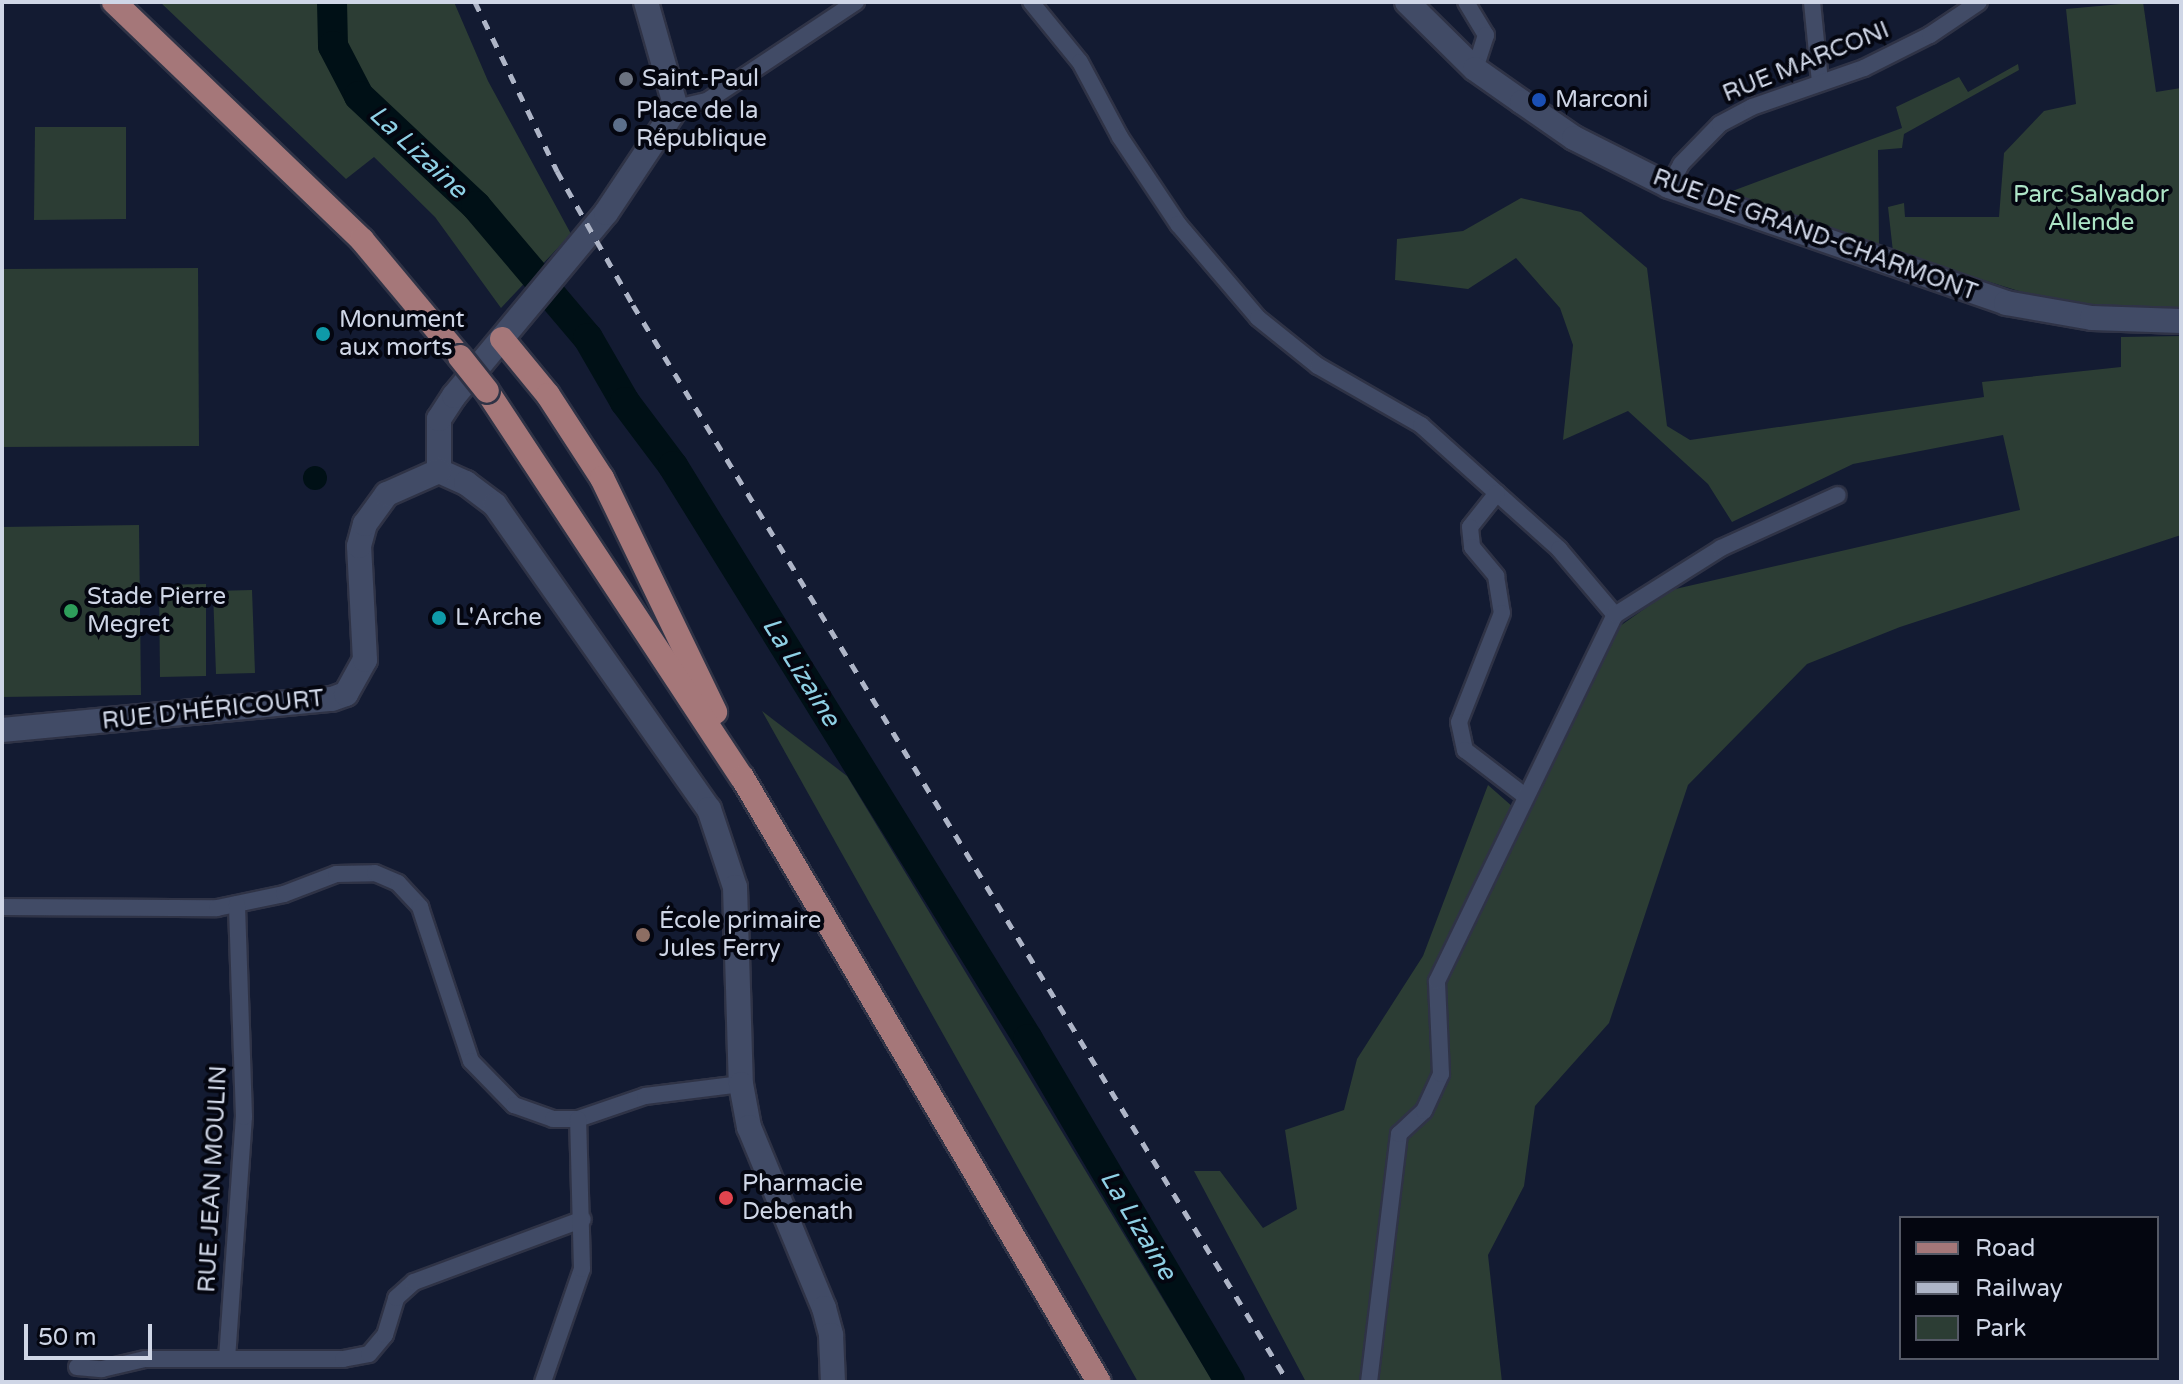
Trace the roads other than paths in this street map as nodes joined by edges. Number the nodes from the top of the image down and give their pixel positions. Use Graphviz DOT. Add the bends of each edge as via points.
graph roads {
  1 [pos="114,2"];
  2 [pos="646,2"];
  3 [pos="856,2"];
  4 [pos="1031,2"];
  5 [pos="1407,2"];
  6 [pos="1466,2"];
  7 [pos="1812,2"];
  8 [pos="1979,2"];
  9 [pos="1475,69"];
  10 [pos="1820,82"];
  11 [pos="676,108"];
  12 [pos="1669,186"];
  13 [pos="2181,321"];
  14 [pos="507,332"];
  15 [pos="475,387"];
  16 [pos="439,471"];
  17 [pos="1497,493"];
  18 [pos="1838,495"];
  19 [pos="1615,615"];
  20 [pos="2,730"];
  21 [pos="742,777"];
  22 [pos="1525,796"];
  23 [pos="237,904"];
  24 [pos="2,907"];
  25 [pos="741,1084"];
  26 [pos="578,1119"];
  27 [pos="583,1219"];
  28 [pos="227,1359"];
  29 [pos="77,1367"];
  30 [pos="543,1382"];
  31 [pos="833,1382"];
  32 [pos="1099,1382"];
  33 [pos="1369,1382"];
  1 -- 15 [label="main road, bridge" via="362,240 460,357"];
  2 -- 11 [label="street"];
  3 -- 11 [label="street" via="707,101"];
  4 -- 17 [label="street" via="1080,62 1120,137 1178,224 1258,318 1318,366 1421,425"];
  5 -- 9 [label="street, RUE DE GRAND-CHARMONT"];
  6 -- 9 [label="street" via="1486,35"];
  7 -- 10 [label="street"];
  8 -- 10 [label="street, RUE MARCONI" via="1904,48"];
  9 -- 12 [label="street, RUE DE GRAND-CHARMONT" via="1574,138"];
  10 -- 12 [label="street, RUE MARCONI" via="1720,124 1681,164"];
  11 -- 14 [label="street" via="575,250"];
  12 -- 13 [label="street, RUE DE GRAND-CHARMONT" via="2006,303 2092,318"];
  14 -- 15 [label="street"];
  14 -- 21 [label="main road" via="602,478"];
  15 -- 16 [label="street" via="439,419"];
  15 -- 21 [label="main road"];
  16 -- 20 [label="street, RUE D'HÉRICOURT" via="387,494 365,524 359,546 365,660 346,694"];
  16 -- 25 [label="street" via="495,505 709,809 735,887"];
  17 -- 19 [label="street" via="1559,549"];
  17 -- 22 [label="street" via="1470,527 1472,547 1496,576 1502,613 1459,722 1465,750"];
  18 -- 19 [label="street" via="1721,548"];
  19 -- 22 [label="street"];
  21 -- 32 [label="main road"];
  22 -- 33 [label="street" via="1437,981 1441,1074 1424,1111 1399,1134"];
  23 -- 24 [label="street" via="184,911 82,903"];
  23 -- 26 [label="street" via="349,871 375,873 398,883 420,907 471,1061 484,1079 514,1105 553,1119"];
  23 -- 28 [label="street, RUE JEAN MOULIN" via="244,1117"];
  25 -- 26 [label="street" via="645,1096"];
  25 -- 31 [label="street" via="749,1127 824,1308"];
  26 -- 27 [label="street"];
  27 -- 28 [label="street" via="414,1282 396,1298 385,1335 369,1354"];
  27 -- 30 [label="street" via="582,1269"];
  28 -- 29 [label="street" via="145,1359 102,1369"];
}
